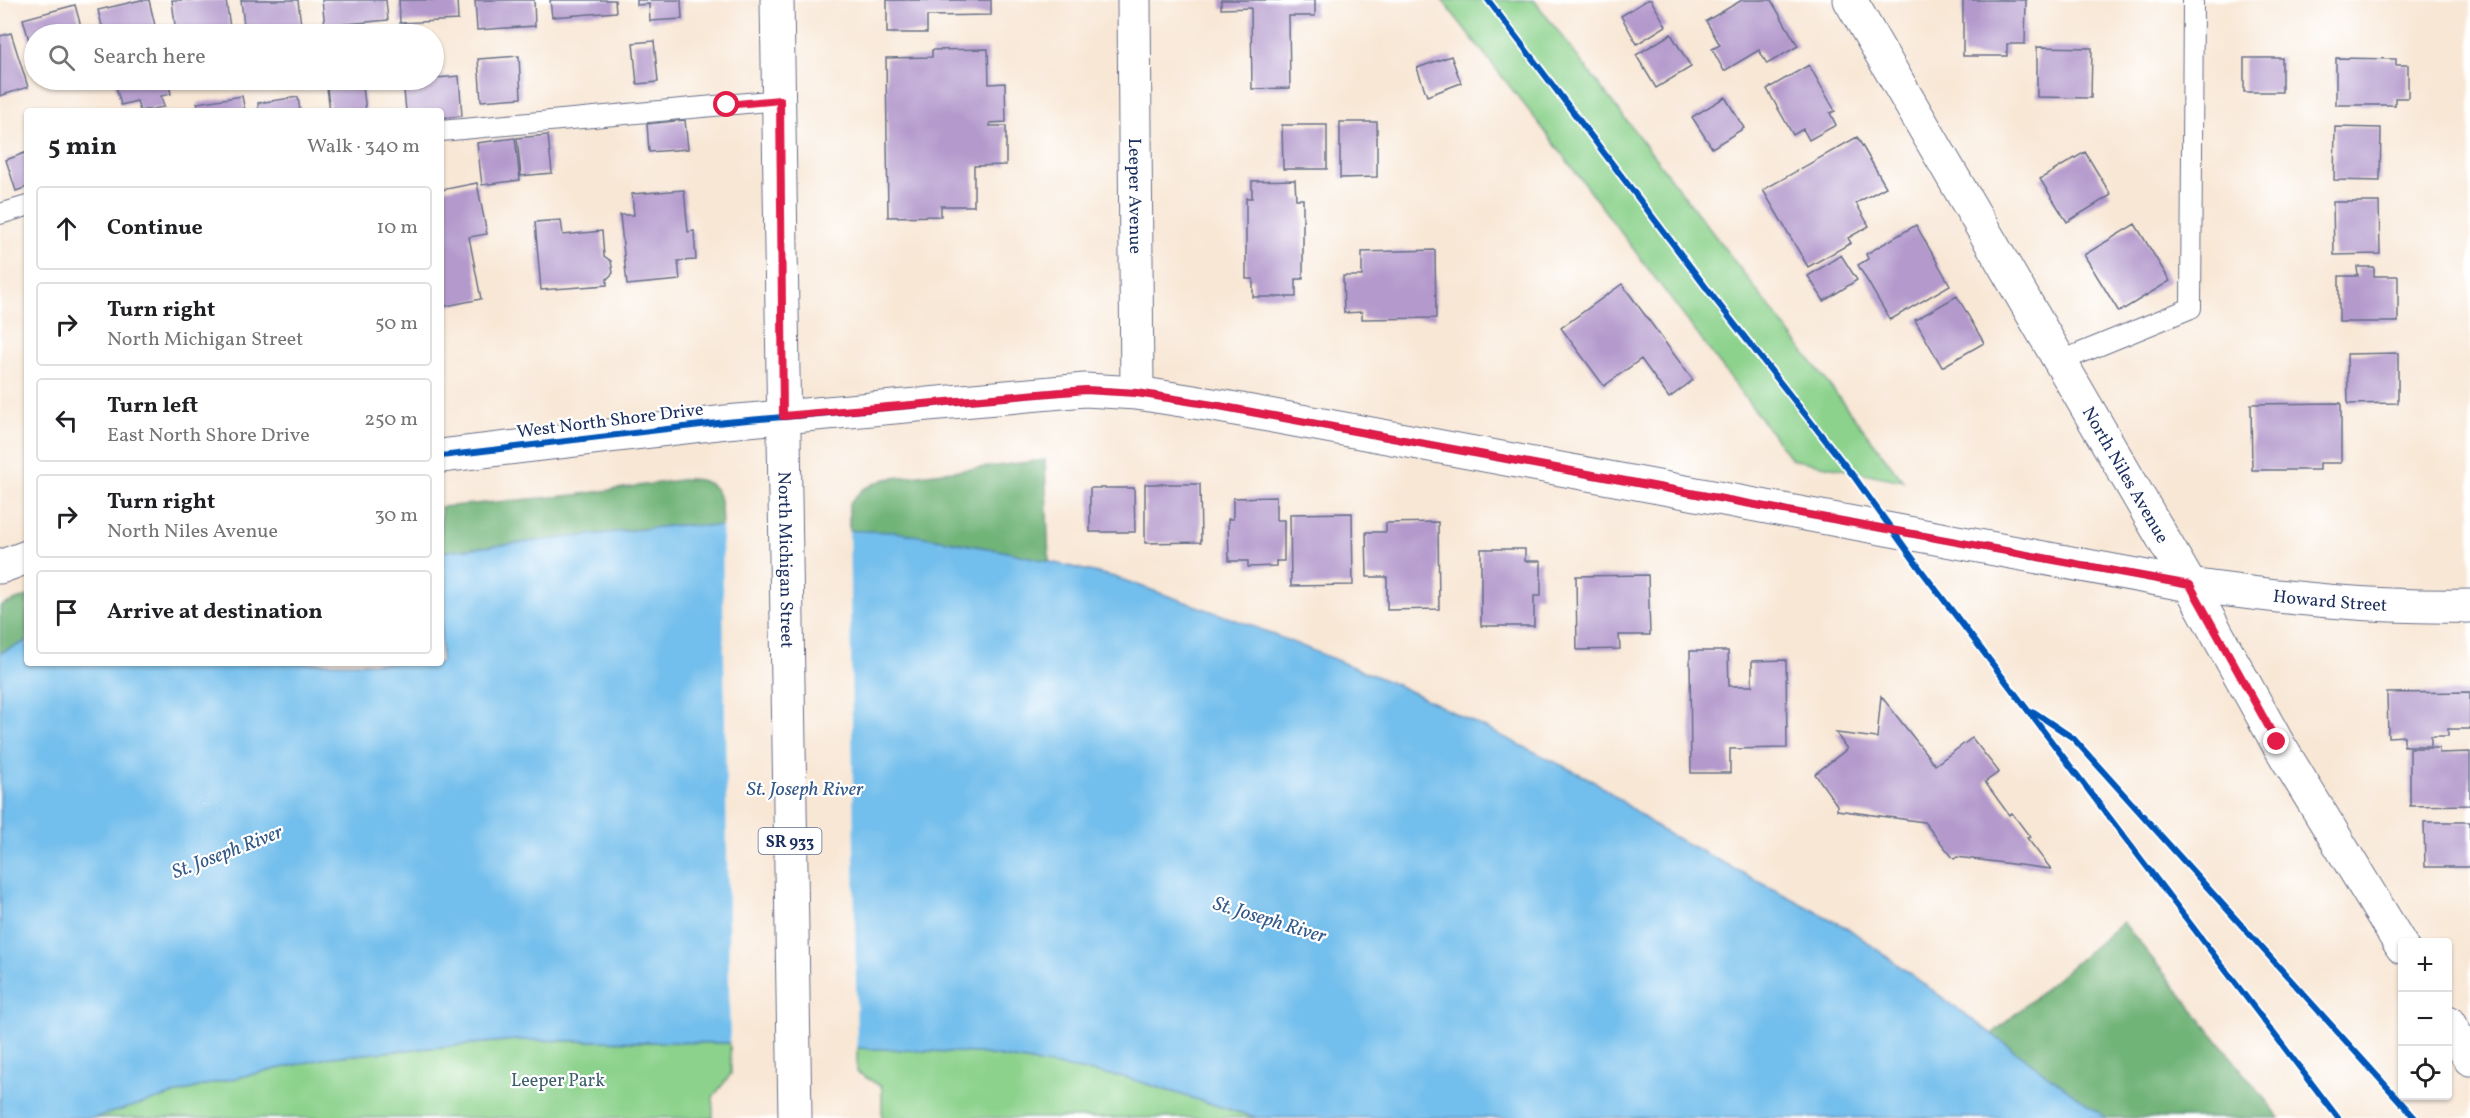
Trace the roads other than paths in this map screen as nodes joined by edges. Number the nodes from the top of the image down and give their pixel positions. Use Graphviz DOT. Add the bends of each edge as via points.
graph roads {
  1 [pos="777,0"];
  2 [pos="1134,0"];
  3 [pos="1850,0"];
  4 [pos="2193,0"];
  5 [pos="780,100"];
  6 [pos="444,131"];
  7 [pos="24,207"];
  8 [pos="0,214"];
  9 [pos="2061,361"];
  10 [pos="1137,393"];
  11 [pos="783,416"];
  12 [pos="444,456"];
  13 [pos="24,558"];
  14 [pos="0,567"];
  15 [pos="2190,585"];
  16 [pos="2470,606"];
  17 [pos="2398,939"];
  18 [pos="2452,1029"];
  19 [pos="2470,1058"];
  20 [pos="795,1118"];
  1 -- 5 [label="street, North Michigan Street / SR 933"];
  2 -- 10 [label="street, Leeper Avenue"];
  3 -- 9 [label="street, North Niles Avenue"];
  4 -- 9 [label="lane" via="2191,308"];
  5 -- 6 [label="lane"];
  5 -- 11 [label="street, North Michigan Street / SR 933"];
  7 -- 8 [label="lane"];
  9 -- 15 [label="street, North Niles Avenue"];
  10 -- 11 [label="street, West North Shore Drive" via="1086,390"];
  10 -- 15 [label="street, Howard Street"];
  11 -- 12 [label="street, West North Shore Drive"];
  11 -- 20 [label="street, North Michigan Street / SR 933"];
  13 -- 14 [label="street"];
  15 -- 16 [label="street, Howard Street" via="2298,600 2409,607"];
  15 -- 17 [label="street, North Niles Avenue" via="2277,742"];
  18 -- 19 [label="street"];
}
